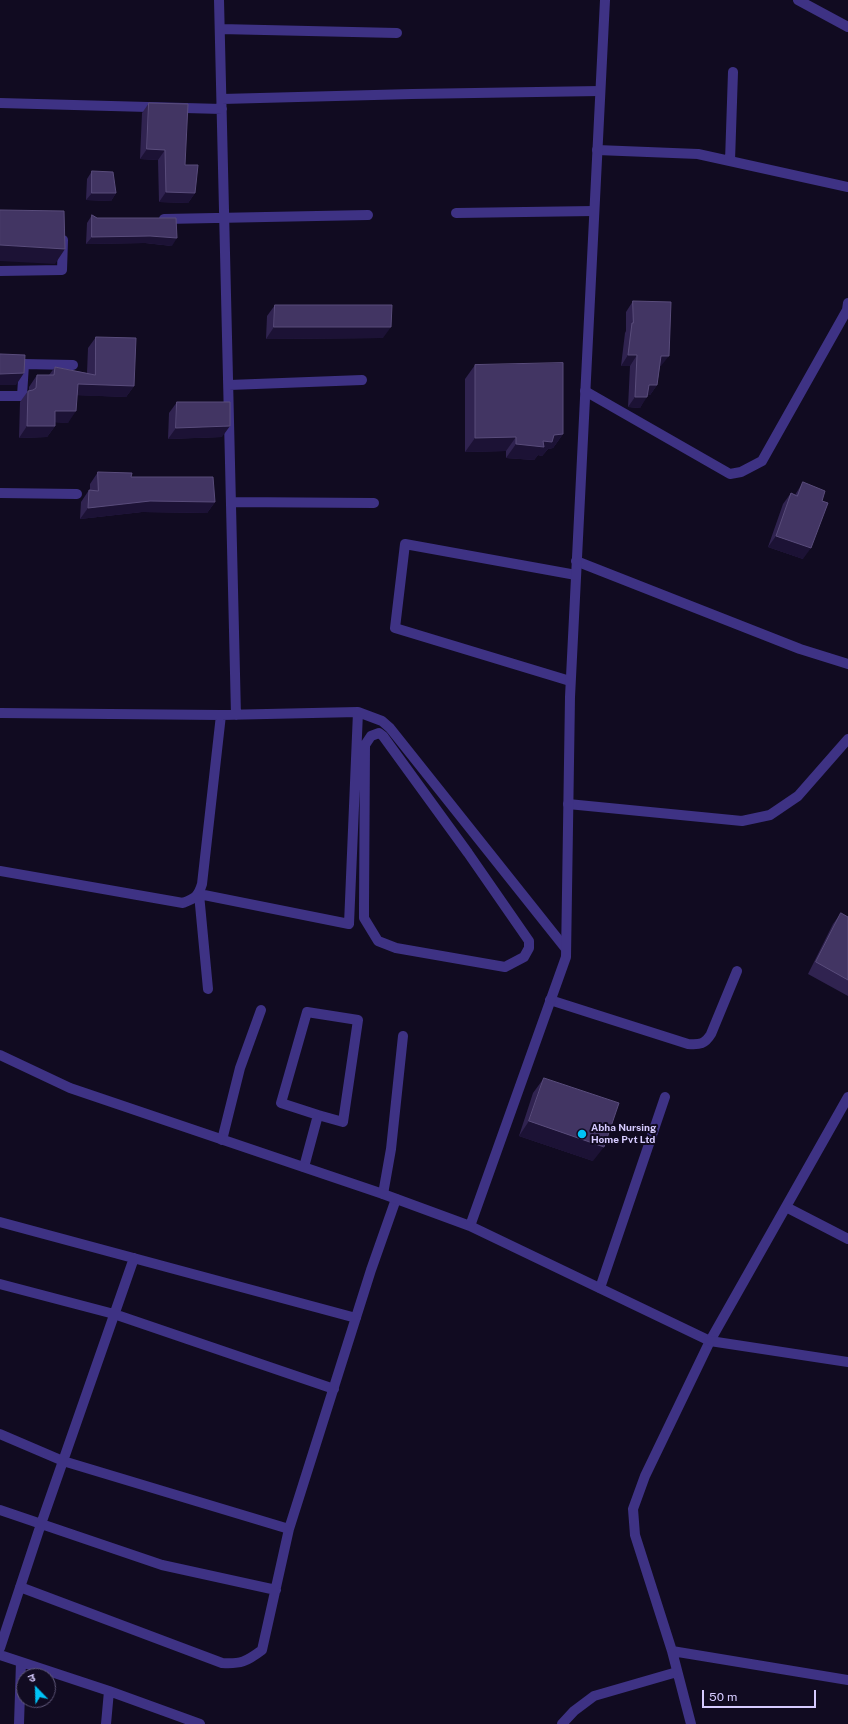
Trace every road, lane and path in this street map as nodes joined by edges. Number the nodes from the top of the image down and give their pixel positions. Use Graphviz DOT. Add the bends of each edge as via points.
graph roads {
  1 [pos="219,0"];
  2 [pos="605,0"];
  3 [pos="798,0"];
  4 [pos="848,27"];
  5 [pos="220,29"];
  6 [pos="397,33"];
  7 [pos="733,72"];
  8 [pos="600,91"];
  9 [pos="0,103"];
  10 [pos="222,104"];
  11 [pos="597,150"];
  12 [pos="730,161"];
  13 [pos="848,187"];
  14 [pos="594,211"];
  15 [pos="456,213"];
  16 [pos="368,215"];
  17 [pos="225,218"];
  18 [pos="154,219"];
  19 [pos="63,233"];
  20 [pos="0,271"];
  21 [pos="848,308"];
  22 [pos="73,365"];
  23 [pos="362,380"];
  24 [pos="229,385"];
  25 [pos="585,391"];
  26 [pos="0,396"];
  27 [pos="0,493"];
  28 [pos="77,494"];
  29 [pos="231,502"];
  30 [pos="374,503"];
  31 [pos="576,561"];
  32 [pos="576,575"];
  33 [pos="848,664"];
  34 [pos="570,681"];
  35 [pos="358,712"];
  36 [pos="0,713"];
  37 [pos="221,715"];
  38 [pos="236,715"];
  39 [pos="848,739"];
  40 [pos="568,804"];
  41 [pos="469,827"];
  42 [pos="455,836"];
  43 [pos="0,871"];
  44 [pos="199,894"];
  45 [pos="566,949"];
  46 [pos="737,971"];
  47 [pos="208,989"];
  48 [pos="550,1000"];
  49 [pos="261,1010"];
  50 [pos="403,1036"];
  51 [pos="0,1056"];
  52 [pos="665,1097"];
  53 [pos="848,1097"];
  54 [pos="318,1115"];
  55 [pos="843,1115"];
  56 [pos="222,1140"];
  57 [pos="304,1167"];
  58 [pos="383,1194"];
  59 [pos="396,1199"];
  60 [pos="786,1207"];
  61 [pos="0,1222"];
  62 [pos="470,1226"];
  63 [pos="848,1239"];
  64 [pos="134,1258"];
  65 [pos="0,1284"];
  66 [pos="600,1288"];
  67 [pos="114,1314"];
  68 [pos="356,1318"];
  69 [pos="710,1341"];
  70 [pos="848,1362"];
  71 [pos="334,1389"];
  72 [pos="0,1434"];
  73 [pos="63,1461"];
  74 [pos="0,1510"];
  75 [pos="41,1524"];
  76 [pos="289,1529"];
  77 [pos="20,1587"];
  78 [pos="276,1590"];
  79 [pos="0,1648"];
  80 [pos="672,1651"];
  81 [pos="0,1655"];
  82 [pos="21,1662"];
  83 [pos="677,1672"];
  84 [pos="848,1680"];
  85 [pos="109,1691"];
  86 [pos="19,1724"];
  87 [pos="106,1724"];
  88 [pos="199,1724"];
  89 [pos="562,1724"];
  90 [pos="691,1724"];
  1 -- 5 [label="street"];
  2 -- 8 [label="street"];
  3 -- 4 [label="street"];
  5 -- 6 [label="street"];
  5 -- 10 [label="street"];
  7 -- 12 [label="street"];
  8 -- 10 [label="street" via="412,94"];
  8 -- 11 [label="street"];
  9 -- 10 [label="street"];
  10 -- 17 [label="street"];
  11 -- 12 [label="street" via="698,154"];
  11 -- 14 [label="street"];
  12 -- 13 [label="street"];
  14 -- 15 [label="street"];
  14 -- 25 [label="street"];
  16 -- 17 [label="street"];
  17 -- 18 [label="street"];
  17 -- 24 [label="street"];
  19 -- 20 [label="street" via="62,270"];
  21 -- 25 [label="street" via="762,461 741,472 730,474"];
  22 -- 26 [label="street" via="24,364 22,396"];
  23 -- 24 [label="street"];
  24 -- 29 [label="street"];
  25 -- 31 [label="street"];
  27 -- 28 [label="street"];
  29 -- 30 [label="street"];
  29 -- 38 [label="street"];
  31 -- 32 [label="street"];
  31 -- 33 [label="street" via="800,649"];
  32 -- 34 [label="street"];
  32 -- 34 [label="street" via="405,544 395,628"];
  34 -- 40 [label="street"];
  35 -- 38 [label="street"];
  35 -- 41 [label="street" via="382,721 390,728"];
  35 -- 44 [label="street" via="349,924"];
  36 -- 37 [label="street"];
  37 -- 38 [label="street"];
  37 -- 44 [label="street"];
  39 -- 40 [label="street" via="798,796 770,815 742,821"];
  40 -- 45 [label="street"];
  41 -- 42 [label="street"];
  41 -- 45 [label="street"];
  42 -- 42 [label="street" via="529,941 529,948 524,957 505,967 396,948 378,941 364,918 365,745 372,736 379,733 383,736"];
  43 -- 44 [label="street" via="183,903"];
  44 -- 47 [label="street"];
  45 -- 48 [label="street" via="566,956"];
  46 -- 48 [label="street" via="712,1034 706,1042 698,1045"];
  48 -- 62 [label="street"];
  49 -- 56 [label="street" via="240,1068"];
  50 -- 58 [label="street" via="391,1149"];
  51 -- 56 [label="street" via="70,1088"];
  52 -- 66 [label="street"];
  53 -- 55 [label="street"];
  54 -- 54 [label="street" via="343,1122 358,1020 307,1012 281,1103"];
  54 -- 57 [label="street"];
  55 -- 60 [label="street"];
  56 -- 57 [label="street"];
  57 -- 58 [label="street"];
  58 -- 59 [label="street"];
  59 -- 62 [label="street"];
  59 -- 68 [label="street"];
  60 -- 63 [label="street"];
  60 -- 69 [label="street"];
  61 -- 64 [label="street"];
  62 -- 66 [label="street"];
  64 -- 67 [label="street"];
  64 -- 68 [label="street"];
  65 -- 67 [label="street"];
  66 -- 69 [label="street"];
  67 -- 71 [label="street"];
  67 -- 73 [label="street"];
  68 -- 71 [label="street"];
  69 -- 70 [label="street"];
  69 -- 80 [label="street" via="633,1509 635,1536"];
  71 -- 76 [label="street"];
  72 -- 73 [label="street"];
  73 -- 75 [label="street"];
  73 -- 76 [label="street"];
  74 -- 75 [label="street"];
  75 -- 77 [label="street"];
  75 -- 78 [label="street" via="162,1566"];
  76 -- 78 [label="street"];
  77 -- 78 [label="street" via="222,1663 240,1664 262,1650"];
  77 -- 79 [label="street"];
  80 -- 83 [label="street"];
  80 -- 84 [label="street"];
  81 -- 82 [label="street"];
  82 -- 85 [label="street"];
  82 -- 86 [label="street"];
  83 -- 89 [label="street" via="594,1696"];
  83 -- 90 [label="street"];
  85 -- 87 [label="street"];
  85 -- 88 [label="street"];
}
